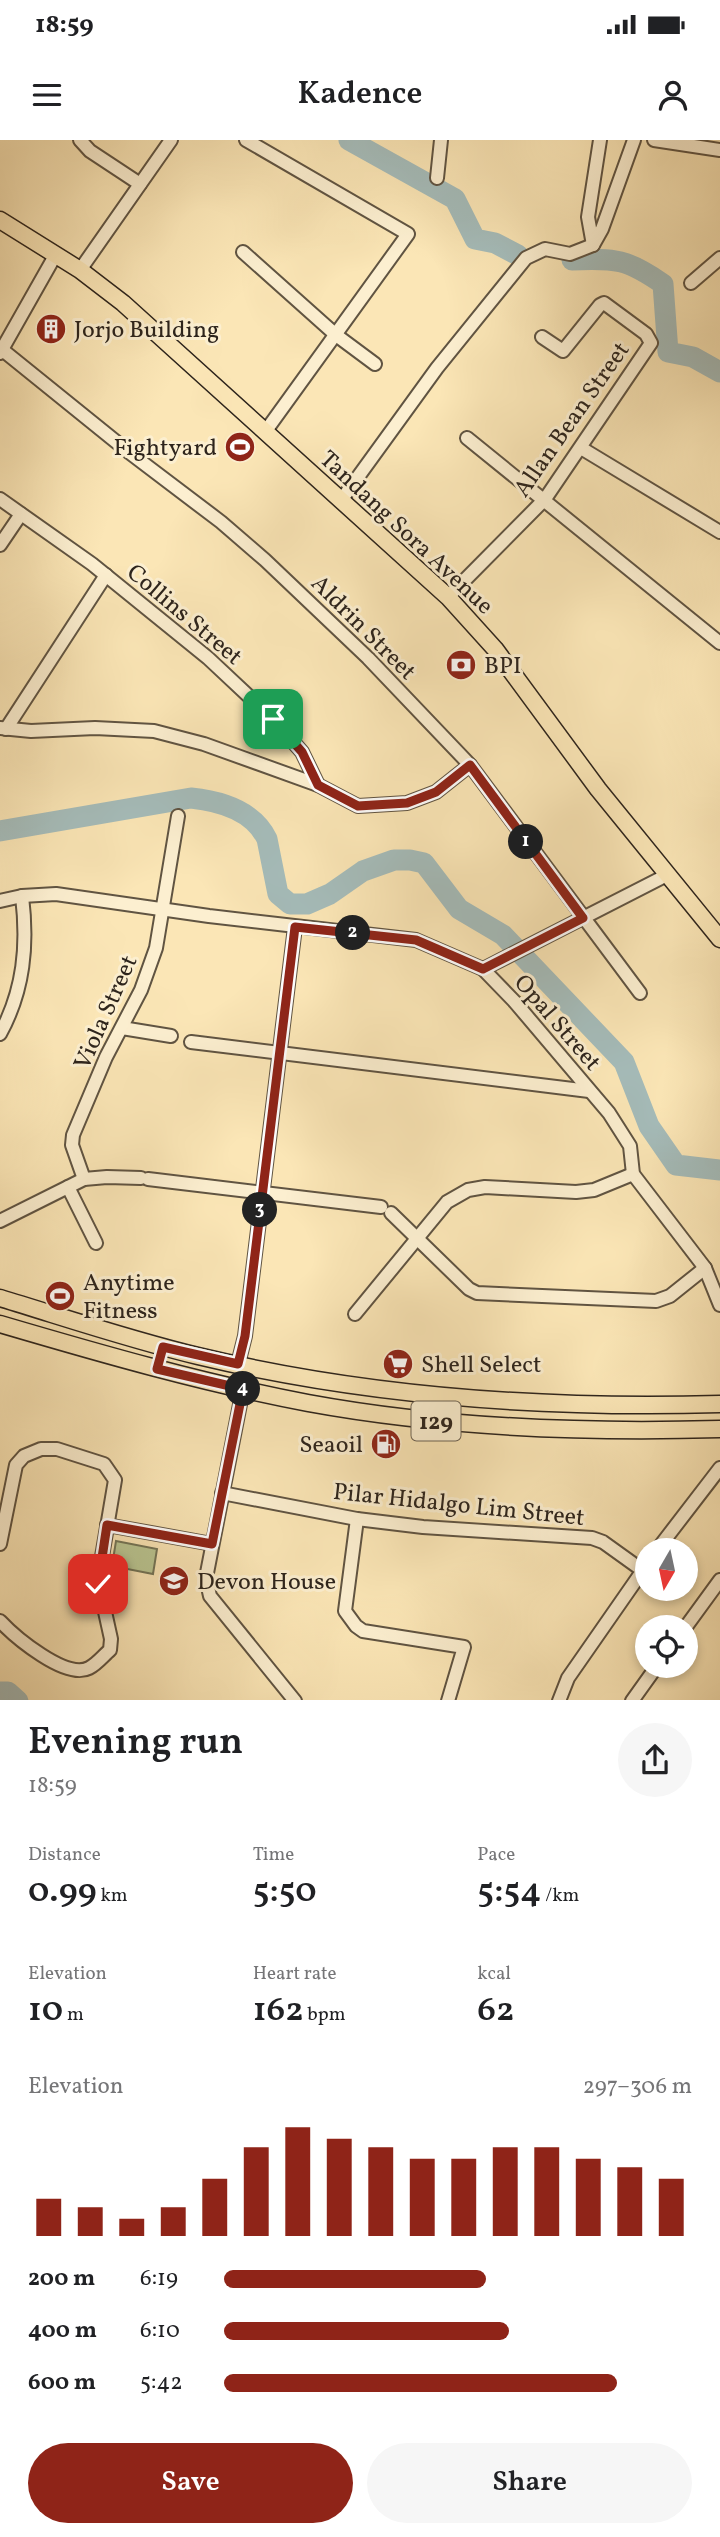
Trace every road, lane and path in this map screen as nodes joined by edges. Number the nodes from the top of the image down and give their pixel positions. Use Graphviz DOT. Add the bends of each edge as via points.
graph roads {
  1 [pos="80,140"];
  2 [pos="172,140"];
  3 [pos="246,140"];
  4 [pos="441,140"];
  5 [pos="600,140"];
  6 [pos="634,140"];
  7 [pos="654,140"];
  8 [pos="720,150"];
  9 [pos="437,178"];
  10 [pos="140,184"];
  11 [pos="0,219"];
  12 [pos="593,245"];
  13 [pos="243,252"];
  14 [pos="56,254"];
  15 [pos="720,258"];
  16 [pos="80,270"];
  17 [pos="691,283"];
  18 [pos="335,335"];
  19 [pos="542,337"];
  20 [pos="1,350"];
  21 [pos="375,364"];
  22 [pos="265,432"];
  23 [pos="467,438"];
  24 [pos="581,448"];
  25 [pos="0,499"];
  26 [pos="342,499"];
  27 [pos="545,499"];
  28 [pos="21,513"];
  29 [pos="720,532"];
  30 [pos="0,545"];
  31 [pos="106,575"];
  32 [pos="448,597"];
  33 [pos="720,643"];
  34 [pos="3,729"];
  35 [pos="470,765"];
  36 [pos="318,785"];
  37 [pos="178,817"];
  38 [pos="667,875"];
  39 [pos="22,896"];
  40 [pos="0,901"];
  41 [pos="162,910"];
  42 [pos="583,918"];
  43 [pos="295,927"];
  44 [pos="720,939"];
  45 [pos="483,969"];
  46 [pos="640,993"];
  47 [pos="122,1028"];
  48 [pos="0,1034"];
  49 [pos="171,1036"];
  50 [pos="191,1042"];
  51 [pos="279,1055"];
  52 [pos="589,1091"];
  53 [pos="633,1174"];
  54 [pos="84,1179"];
  55 [pos="68,1187"];
  56 [pos="262,1193"];
  57 [pos="0,1221"];
  58 [pos="419,1238"];
  59 [pos="96,1243"];
  60 [pos="705,1268"];
  61 [pos="0,1298"];
  62 [pos="720,1304"];
  63 [pos="355,1314"];
  64 [pos="0,1324"];
  65 [pos="163,1347"];
  66 [pos="238,1364"];
  67 [pos="157,1369"];
  68 [pos="243,1389"];
  69 [pos="720,1404"];
  70 [pos="720,1429"];
  71 [pos="720,1468"];
  72 [pos="222,1493"];
  73 [pos="357,1519"];
  74 [pos="2,1524"];
  75 [pos="107,1525"];
  76 [pos="666,1538"];
  77 [pos="0,1544"];
  78 [pos="212,1544"];
  79 [pos="635,1561"];
  80 [pos="720,1580"];
  81 [pos="635,1581"];
  82 [pos="694,1615"];
  83 [pos="0,1621"];
  84 [pos="648,1678"];
  85 [pos="295,1700"];
  86 [pos="448,1700"];
  87 [pos="559,1700"];
  88 [pos="632,1700"];
  1 -- 10 [label="street"];
  2 -- 10 [label="street"];
  3 -- 18 [label="street" via="408,234"];
  4 -- 9 [label="street"];
  5 -- 12 [label="street" via="588,217"];
  6 -- 12 [label="street"];
  7 -- 8 [label="street"];
  10 -- 16 [label="street"];
  11 -- 14 [label="main road, Tandang Sora Avenue"];
  12 -- 26 [label="street" via="570,254 545,249 526,258 437,368"];
  13 -- 18 [label="street"];
  14 -- 16 [label="main road, Tandang Sora Avenue"];
  14 -- 20 [label="street"];
  15 -- 17 [label="street"];
  16 -- 22 [label="main road, Tandang Sora Avenue"];
  18 -- 21 [label="street"];
  18 -- 22 [label="street"];
  19 -- 24 [label="street, Allan Bean Street" via="563,351 604,303 646,334 651,343"];
  20 -- 35 [label="street, Aldrin Street" via="265,559"];
  22 -- 26 [label="main road, Tandang Sora Avenue"];
  23 -- 27 [label="street"];
  24 -- 27 [label="street, Allan Bean Street"];
  24 -- 29 [label="street"];
  25 -- 28 [label="street, Collins Street"];
  26 -- 32 [label="main road, Tandang Sora Avenue"];
  27 -- 32 [label="street, Allan Bean Street"];
  27 -- 33 [label="street"];
  28 -- 30 [label="street"];
  28 -- 31 [label="street, Collins Street"];
  31 -- 34 [label="street"];
  31 -- 36 [label="street, Collins Street" via="208,658 273,719 302,752"];
  32 -- 38 [label="main road, Tandang Sora Avenue" via="495,649"];
  34 -- 36 [label="street" via="154,731"];
  35 -- 36 [label="street" via="436,792 407,803 358,806"];
  35 -- 42 [label="street, Aldrin Street"];
  37 -- 41 [label="street, Viola Street"];
  38 -- 42 [label="street"];
  38 -- 44 [label="main road, Tandang Sora Avenue"];
  39 -- 40 [label="street, Opal Street"];
  39 -- 41 [label="street, Opal Street" via="56,894"];
  39 -- 48 [label="street" via="25,959 19,990"];
  41 -- 43 [label="street, Opal Street"];
  41 -- 47 [label="street, Viola Street" via="156,948"];
  42 -- 45 [label="street"];
  42 -- 46 [label="street, Aldrin Street"];
  43 -- 45 [label="street, Opal Street" via="416,940"];
  43 -- 51 [label="street"];
  45 -- 52 [label="street, Opal Street"];
  47 -- 49 [label="street"];
  47 -- 54 [label="street, Viola Street" via="73,1135"];
  50 -- 51 [label="street"];
  51 -- 52 [label="street"];
  51 -- 56 [label="street"];
  52 -- 53 [label="street, Opal Street" via="630,1146"];
  53 -- 58 [label="street" via="594,1190 576,1192 468,1190 447,1202"];
  53 -- 60 [label="street, Opal Street"];
  54 -- 55 [label="street"];
  54 -- 56 [label="street" via="144,1179"];
  55 -- 57 [label="street"];
  55 -- 59 [label="street"];
  56 -- 58 [label="street" via="386,1210"];
  56 -- 66 [label="street"];
  58 -- 60 [label="street" via="477,1293 656,1301 670,1296"];
  58 -- 63 [label="street"];
  60 -- 62 [label="street, Opal Street"];
  61 -- 65 [label="main road, 129"];
  64 -- 67 [label="main road, 129"];
  65 -- 66 [label="main road, 129"];
  65 -- 67 [label="main road"];
  66 -- 69 [label="main road, 129" via="372,1388 470,1399 569,1405"];
  67 -- 68 [label="main road, 129"];
  68 -- 70 [label="main road, 129" via="448,1422 627,1432"];
  68 -- 72 [label="street"];
  71 -- 76 [label="street"];
  72 -- 73 [label="street, Pilar Hidalgo Lim Street"];
  72 -- 78 [label="street"];
  73 -- 79 [label="street, Pilar Hidalgo Lim Street" via="592,1538"];
  73 -- 86 [label="street" via="345,1611 348,1617 363,1631 464,1647"];
  74 -- 75 [label="street" via="16,1465 41,1449 57,1449 103,1464 111,1473 115,1480"];
  74 -- 77 [label="street"];
  75 -- 78 [label="street"];
  75 -- 83 [label="street" via="98,1580 110,1650 88,1669 75,1670 48,1660"];
  78 -- 85 [label="street" via="206,1578 210,1596"];
  80 -- 82 [label="street"];
  81 -- 87 [label="street" via="568,1678"];
  84 -- 88 [label="street"];
}
